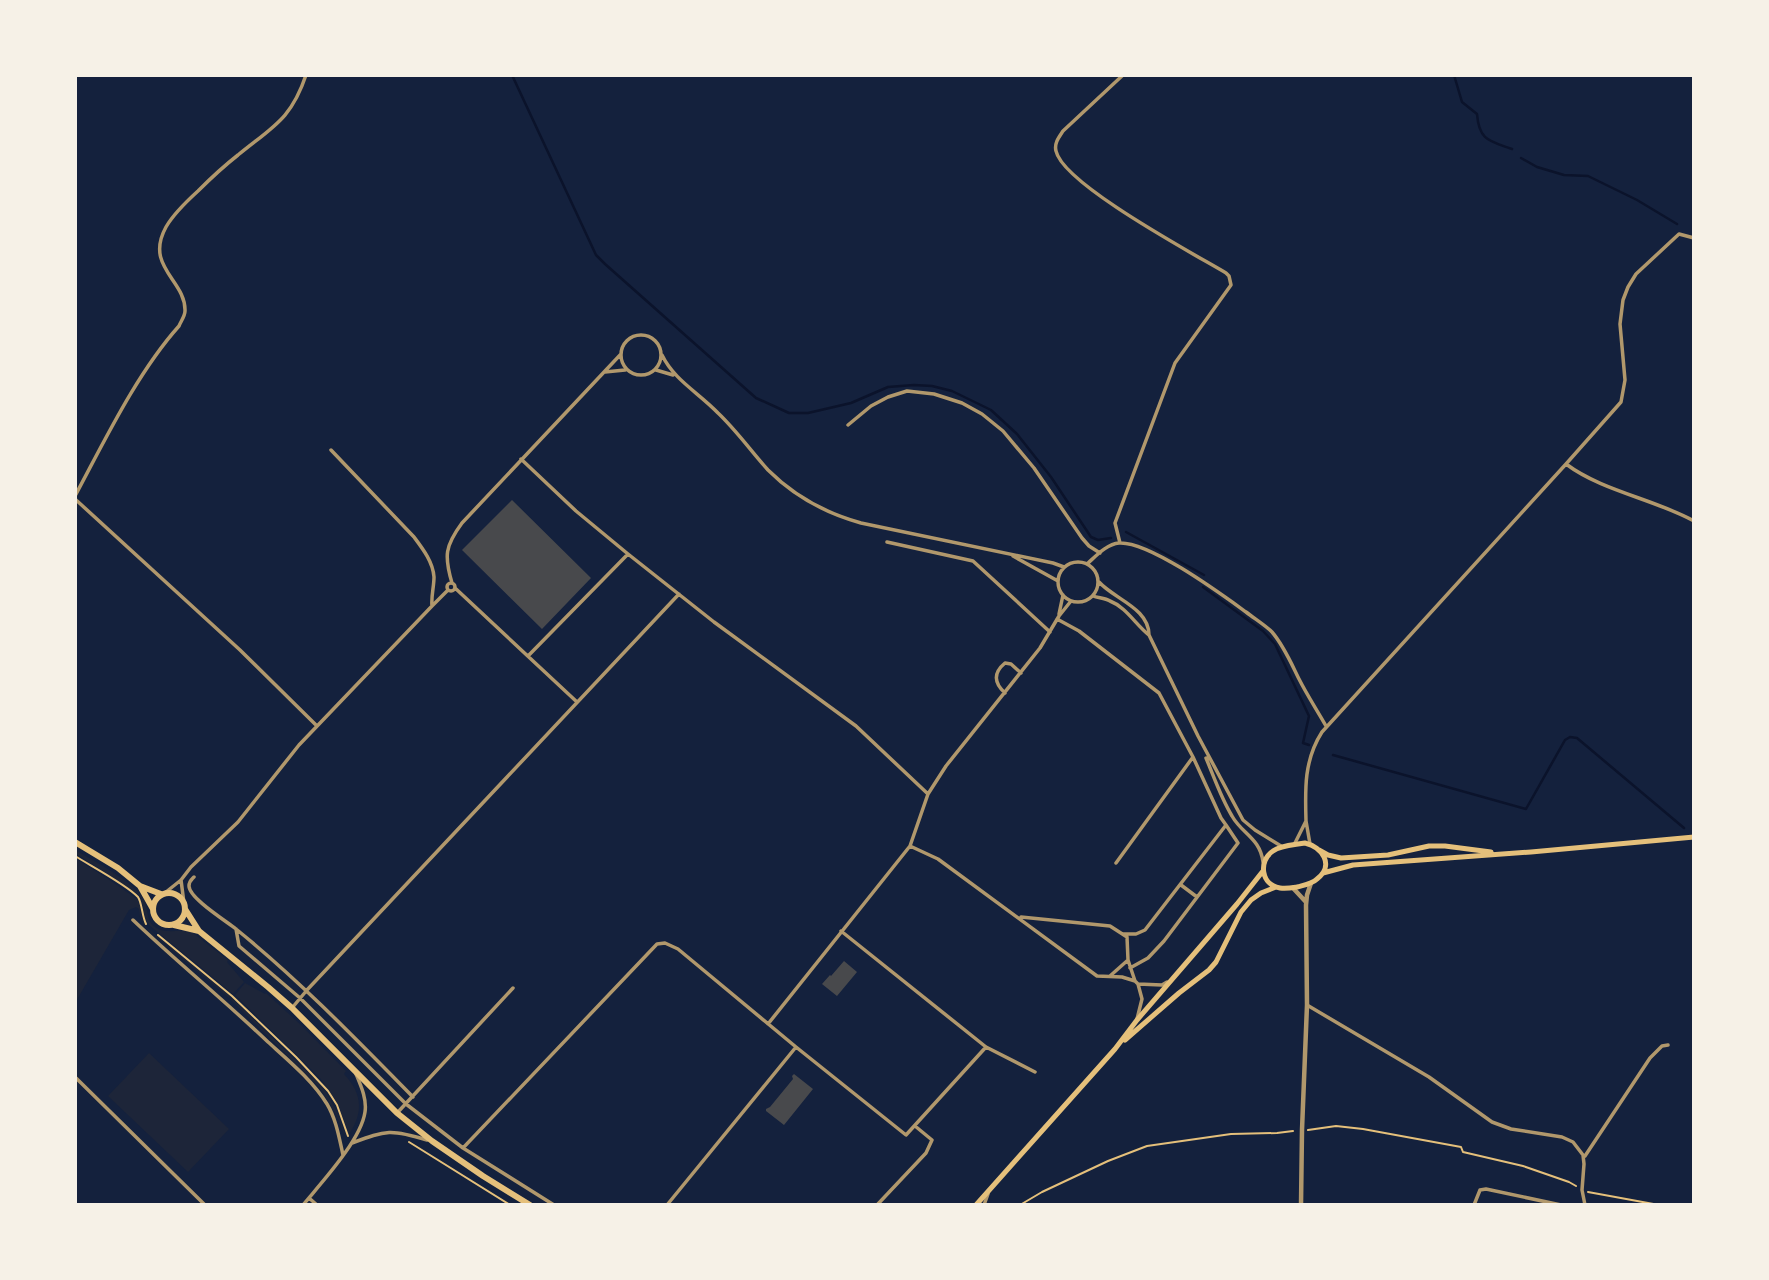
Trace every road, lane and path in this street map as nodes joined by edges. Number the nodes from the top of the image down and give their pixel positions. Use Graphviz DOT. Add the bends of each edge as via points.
graph roads {
  1 [pos="306,75"];
  2 [pos="1123,75"];
  3 [pos="1694,238"];
  4 [pos="621,354"];
  5 [pos="662,355"];
  6 [pos="626,369"];
  7 [pos="656,370"];
  8 [pos="603,372"];
  9 [pos="675,376"];
  10 [pos="848,425"];
  11 [pos="331,450"];
  12 [pos="522,459"];
  13 [pos="1566,464"];
  14 [pos="75,497"];
  15 [pos="1694,521"];
  16 [pos="887,542"];
  17 [pos="1120,542"];
  18 [pos="1100,553"];
  19 [pos="628,554"];
  20 [pos="1008,554"];
  21 [pos="1088,563"];
  22 [pos="1064,567"];
  23 [pos="1058,581"];
  24 [pos="1099,582"];
  25 [pos="452,583"];
  26 [pos="455,589"];
  27 [pos="448,590"];
  28 [pos="679,594"];
  29 [pos="1063,596"];
  30 [pos="1093,596"];
  31 [pos="1071,601"];
  32 [pos="432,606"];
  33 [pos="1058,617"];
  34 [pos="1050,632"];
  35 [pos="1149,635"];
  36 [pos="528,656"];
  37 [pos="1021,673"];
  38 [pos="1005,693"];
  39 [pos="577,702"];
  40 [pos="317,726"];
  41 [pos="1326,726"];
  42 [pos="1198,736"];
  43 [pos="1194,757"];
  44 [pos="928,794"];
  45 [pos="1306,821"];
  46 [pos="1226,825"];
  47 [pos="1694,836"];
  48 [pos="75,842"];
  49 [pos="1310,844"];
  50 [pos="910,845"];
  51 [pos="1294,845"];
  52 [pos="1283,846"];
  53 [pos="1319,850"];
  54 [pos="1501,853"];
  55 [pos="75,856"];
  56 [pos="1263,862"];
  57 [pos="1116,863"];
  58 [pos="1263,871"];
  59 [pos="1323,873"];
  60 [pos="194,877"];
  61 [pos="181,880"];
  62 [pos="1311,883"];
  63 [pos="1181,885"];
  64 [pos="141,887"];
  65 [pos="1276,887"];
  66 [pos="1293,887"];
  67 [pos="164,893"];
  68 [pos="1197,897"];
  69 [pos="1306,905"];
  70 [pos="185,906"];
  71 [pos="153,909"];
  72 [pos="1019,917"];
  73 [pos="133,920"];
  74 [pos="172,925"];
  75 [pos="150,928"];
  76 [pos="236,929"];
  77 [pos="199,931"];
  78 [pos="841,931"];
  79 [pos="158,934"];
  80 [pos="1123,934"];
  81 [pos="1128,960"];
  82 [pos="273,961"];
  83 [pos="1130,968"];
  84 [pos="267,970"];
  85 [pos="1109,978"];
  86 [pos="1171,980"];
  87 [pos="1136,983"];
  88 [pos="513,988"];
  89 [pos="307,990"];
  90 [pos="300,998"];
  91 [pos="1307,1005"];
  92 [pos="292,1008"];
  93 [pos="334,1018"];
  94 [pos="1137,1020"];
  95 [pos="768,1024"];
  96 [pos="327,1026"];
  97 [pos="1668,1045"];
  98 [pos="986,1047"];
  99 [pos="796,1048"];
  100 [pos="1115,1049"];
  101 [pos="368,1051"];
  102 [pos="360,1058"];
  103 [pos="1035,1072"];
  104 [pos="356,1074"];
  105 [pos="75,1077"];
  106 [pos="413,1097"];
  107 [pos="406,1104"];
  108 [pos="397,1113"];
  109 [pos="915,1126"];
  110 [pos="1293,1130"];
  111 [pos="1307,1130"];
  112 [pos="348,1136"];
  113 [pos="407,1141"];
  114 [pos="432,1141"];
  115 [pos="352,1143"];
  116 [pos="463,1148"];
  117 [pos="344,1155"];
  118 [pos="1583,1158"];
  119 [pos="1577,1186"];
  120 [pos="989,1190"];
  121 [pos="1587,1192"];
  122 [pos="309,1198"];
  123 [pos="205,1205"];
  124 [pos="303,1205"];
  125 [pos="317,1205"];
  126 [pos="510,1205"];
  127 [pos="530,1205"];
  128 [pos="554,1205"];
  129 [pos="667,1205"];
  130 [pos="880,1205"];
  131 [pos="976,1205"];
  132 [pos="984,1205"];
  133 [pos="1020,1205"];
  134 [pos="1301,1205"];
  135 [pos="1474,1205"];
  136 [pos="1561,1205"];
  137 [pos="1585,1205"];
  138 [pos="1659,1205"];
  1 -- 14 [label="street" via="279,123 226,164 166,226 159,246 165,269 182,298 183,317 132,393"];
  2 -- 17 [label="street" via="1063,131 1055,148 1059,158 1107,202 1226,273 1231,285 1175,363 1115,523"];
  3 -- 13 [label="street" via="1679,234 1628,287 1620,324 1625,380 1621,402"];
  4 -- 5 [label="street" via="626,340 639,334 652,338"];
  4 -- 6 [label="street"];
  4 -- 8 [label="street"];
  5 -- 7 [label="street"];
  5 -- 9 [label="street"];
  6 -- 7 [label="street" via="638,375"];
  6 -- 8 [label="street"];
  7 -- 9 [label="street"];
  8 -- 12 [label="street"];
  9 -- 20 [label="street" via="720,414 782,483 818,508 861,523"];
  10 -- 18 [label="street" via="871,406 907,391 962,403 1003,431 1082,538"];
  11 -- 32 [label="street" via="424,551 434,578"];
  12 -- 19 [label="street"];
  12 -- 25 [label="street" via="451,538 447,556"];
  13 -- 15 [label="street" via="1577,473"];
  13 -- 41 [label="street"];
  14 -- 40 [label="street"];
  16 -- 34 [label="street" via="973,561"];
  17 -- 18 [label="street"];
  17 -- 41 [label="street" via="1156,554 1215,589 1273,633"];
  18 -- 21 [label="street"];
  19 -- 28 [label="street"];
  19 -- 36 [label="street"];
  20 -- 22 [label="street"];
  20 -- 23 [label="street"];
  21 -- 22 [label="street" via="1075,561"];
  21 -- 24 [label="street"];
  22 -- 23 [label="street"];
  23 -- 29 [label="street"];
  24 -- 30 [label="street"];
  24 -- 35 [label="street" via="1138,613"];
  25 -- 26 [label="street"];
  25 -- 27 [label="street"];
  26 -- 27 [label="street"];
  26 -- 36 [label="street"];
  27 -- 32 [label="street"];
  28 -- 39 [label="street"];
  28 -- 44 [label="street" via="856,726"];
  29 -- 31 [label="street"];
  29 -- 33 [label="street"];
  30 -- 31 [label="street"];
  30 -- 35 [label="street" via="1125,611"];
  31 -- 33 [label="street"];
  32 -- 40 [label="street"];
  33 -- 34 [label="street"];
  33 -- 43 [label="street" via="1159,693"];
  34 -- 37 [label="street"];
  35 -- 42 [label="street"];
  36 -- 39 [label="street"];
  37 -- 38 [label="street"];
  37 -- 38 [label="street" via="1011,664 999,668 996,680"];
  38 -- 44 [label="street"];
  39 -- 89 [label="street"];
  40 -- 61 [label="street" via="238,822"];
  41 -- 45 [label="street" via="1307,765"];
  42 -- 52 [label="street" via="1243,820"];
  42 -- 56 [label="street" via="1228,810 1260,848"];
  43 -- 46 [label="street"];
  43 -- 57 [label="street"];
  44 -- 50 [label="street"];
  45 -- 49 [label="street"];
  45 -- 51 [label="street"];
  46 -- 63 [label="street"];
  46 -- 68 [label="street" via="1238,843"];
  47 -- 54 [label="main road"];
  48 -- 64 [label="main road"];
  49 -- 51 [label="main road"];
  49 -- 53 [label="main road"];
  50 -- 72 [label="street" via="938,859"];
  50 -- 78 [label="street"];
  51 -- 52 [label="main road"];
  52 -- 56 [label="main road"];
  53 -- 54 [label="main road" via="1340,858 1429,846"];
  53 -- 59 [label="main road" via="1325,861"];
  54 -- 59 [label="main road" via="1353,865"];
  55 -- 75 [label="path" via="138,897"];
  56 -- 58 [label="main road"];
  58 -- 65 [label="main road"];
  58 -- 86 [label="main road"];
  59 -- 62 [label="main road"];
  60 -- 76 [label="street" via="190,881 194,896"];
  61 -- 67 [label="street"];
  61 -- 70 [label="street"];
  62 -- 66 [label="main road"];
  62 -- 69 [label="street"];
  63 -- 68 [label="street"];
  63 -- 80 [label="street" via="1145,930"];
  64 -- 67 [label="main road"];
  64 -- 71 [label="main road"];
  65 -- 66 [label="main road"];
  65 -- 100 [label="main road" via="1251,900 1241,912 1209,970"];
  66 -- 69 [label="street"];
  67 -- 70 [label="main road" via="177,895"];
  67 -- 71 [label="main road" via="156,898"];
  68 -- 83 [label="street" via="1148,958"];
  69 -- 91 [label="street"];
  70 -- 74 [label="main road" via="181,919"];
  70 -- 77 [label="main road"];
  71 -- 74 [label="main road" via="161,923"];
  72 -- 80 [label="street" via="1110,926"];
  72 -- 85 [label="street" via="1089,971"];
  73 -- 117 [label="street" via="310,1082 333,1115"];
  74 -- 77 [label="main road"];
  76 -- 82 [label="street"];
  76 -- 84 [label="street" via="239,946"];
  77 -- 92 [label="main road"];
  78 -- 95 [label="street"];
  78 -- 98 [label="street"];
  79 -- 112 [label="path" via="232,996 320,1082 337,1105"];
  80 -- 81 [label="street"];
  81 -- 83 [label="street"];
  81 -- 85 [label="street"];
  82 -- 84 [label="street"];
  82 -- 89 [label="street"];
  83 -- 87 [label="street"];
  84 -- 90 [label="street"];
  85 -- 87 [label="street"];
  86 -- 87 [label="street" via="1162,985"];
  86 -- 94 [label="main road"];
  87 -- 94 [label="street" via="1142,999"];
  88 -- 106 [label="street"];
  89 -- 90 [label="street"];
  89 -- 93 [label="street"];
  90 -- 92 [label="street"];
  90 -- 96 [label="street"];
  91 -- 118 [label="street" via="1429,1077 1492,1122 1562,1137 1577,1146"];
  91 -- 134 [label="street"];
  92 -- 104 [label="main road"];
  93 -- 96 [label="street"];
  93 -- 101 [label="street"];
  94 -- 100 [label="main road"];
  95 -- 99 [label="street"];
  95 -- 116 [label="street" via="678,949 657,944"];
  96 -- 102 [label="street"];
  97 -- 118 [label="street" via="1650,1058"];
  98 -- 103 [label="street"];
  98 -- 109 [label="street"];
  99 -- 109 [label="street" via="906,1135"];
  99 -- 129 [label="street"];
  100 -- 120 [label="main road"];
  101 -- 102 [label="street"];
  101 -- 106 [label="street"];
  102 -- 107 [label="street"];
  104 -- 108 [label="main road"];
  104 -- 115 [label="street" via="365,1098 365,1114"];
  105 -- 123 [label="street"];
  106 -- 107 [label="street"];
  107 -- 108 [label="street"];
  107 -- 116 [label="street"];
  108 -- 114 [label="main road"];
  109 -- 130 [label="street" via="932,1140 930,1146"];
  110 -- 133 [label="path" via="1231,1133 1147,1146"];
  111 -- 119 [label="path" via="1336,1126 1461,1147 1463,1152 1524,1166"];
  113 -- 126 [label="path"];
  114 -- 115 [label="street" via="383,1131"];
  114 -- 127 [label="main road"];
  115 -- 117 [label="street"];
  116 -- 128 [label="street"];
  117 -- 122 [label="street"];
  118 -- 137 [label="street"];
  120 -- 131 [label="main road"];
  120 -- 132 [label="street"];
  121 -- 138 [label="path"];
  122 -- 124 [label="street"];
  122 -- 125 [label="street"];
  135 -- 136 [label="street" via="1480,1190 1486,1189"];
}
